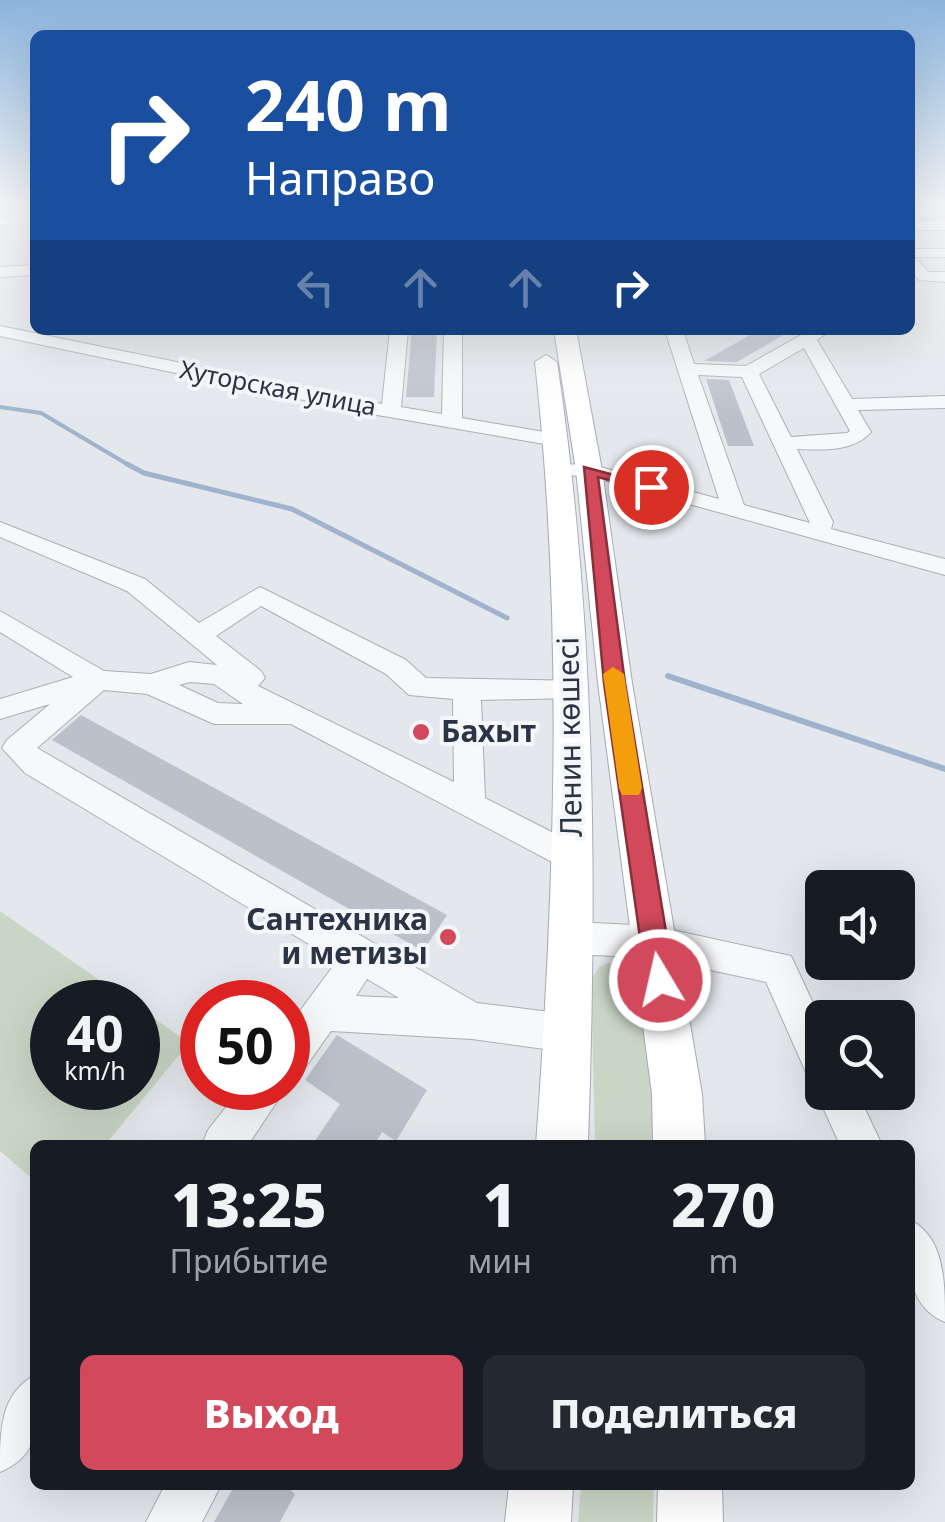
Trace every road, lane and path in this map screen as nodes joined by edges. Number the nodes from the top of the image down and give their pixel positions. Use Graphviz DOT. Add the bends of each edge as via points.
graph roads {
  1 [pos="0,331"];
  2 [pos="399,335"];
  3 [pos="453,335"];
  4 [pos="543,335"];
  5 [pos="565,335"];
  6 [pos="675,335"];
  7 [pos="812,335"];
  8 [pos="814,335"];
  9 [pos="684,369"];
  10 [pos="749,372"];
  11 [pos="945,402"];
  12 [pos="844,405"];
  13 [pos="391,411"];
  14 [pos="452,422"];
  15 [pos="783,442"];
  16 [pos="569,460"];
  17 [pos="734,509"];
  18 [pos="0,529"];
  19 [pos="817,533"];
  20 [pos="945,566"];
  21 [pos="0,620"];
  22 [pos="199,635"];
  23 [pos="98,680"];
  24 [pos="572,688"];
  25 [pos="467,690"];
  26 [pos="0,709"];
  27 [pos="296,714"];
  28 [pos="9,751"];
  29 [pos="470,806"];
  30 [pos="572,859"];
  31 [pos="573,938"];
  32 [pos="654,942"];
  33 [pos="362,956"];
  34 [pos="322,1012"];
  35 [pos="472,1021"];
  36 [pos="805,1027"];
  37 [pos="310,1028"];
  38 [pos="566,1033"];
  39 [pos="249,1110"];
  40 [pos="844,1110"];
  41 [pos="227,1140"];
  42 [pos="562,1140"];
  43 [pos="679,1140"];
  44 [pos="859,1140"];
  45 [pos="915,1250"];
  46 [pos="945,1299"];
  47 [pos="30,1407"];
  48 [pos="0,1447"];
  49 [pos="192,1490"];
  50 [pos="540,1490"];
  51 [pos="690,1490"];
  52 [pos="172,1522"];
  53 [pos="538,1522"];
  54 [pos="690,1522"];
  1 -- 13 [label="street, Хуторская улица"];
  2 -- 13 [label="street"];
  3 -- 14 [label="street"];
  4 -- 16 [label="main road, Ленин көшесі"];
  5 -- 16 [label="main road, Ленин көшесі"];
  6 -- 9 [label="street"];
  7 -- 10 [label="street"];
  8 -- 12 [label="street"];
  9 -- 10 [label="street"];
  9 -- 17 [label="street"];
  10 -- 15 [label="street"];
  11 -- 12 [label="street"];
  12 -- 15 [label="street" via="861,432 855,438"];
  13 -- 14 [label="street, Хуторская улица"];
  14 -- 16 [label="street, Хуторская улица"];
  15 -- 19 [label="street" via="822,522"];
  16 -- 17 [label="street, Хуторская улица"];
  16 -- 24 [label="main road, Ленин көшесі"];
  16 -- 32 [label="main road, Ленин көшесі" via="614,683"];
  17 -- 19 [label="street, Хуторская улица"];
  18 -- 22 [label="street" via="136,585"];
  19 -- 20 [label="street, Хуторская улица"];
  21 -- 23 [label="street"];
  22 -- 25 [label="street" via="260,595 396,666 419,688"];
  22 -- 27 [label="street"];
  23 -- 26 [label="street"];
  23 -- 27 [label="street" via="151,684 214,713"];
  23 -- 28 [label="street"];
  24 -- 25 [label="street"];
  24 -- 30 [label="main road, Ленин көшесі"];
  25 -- 29 [label="street"];
  27 -- 29 [label="street"];
  28 -- 33 [label="street"];
  29 -- 30 [label="street"];
  30 -- 31 [label="main road, Ленин көшесі"];
  31 -- 32 [label="street"];
  31 -- 38 [label="main road, Ленин көшесі"];
  32 -- 36 [label="street" via="778,968"];
  32 -- 43 [label="main road, Ленин көшесі"];
  33 -- 34 [label="street"];
  33 -- 35 [label="street"];
  34 -- 35 [label="street"];
  34 -- 37 [label="street"];
  35 -- 38 [label="street"];
  38 -- 42 [label="main road, Ленин көшесі"];
  39 -- 41 [label="street"];
  40 -- 44 [label="street"];
  45 -- 46 [label="street"];
  47 -- 48 [label="street"];
  49 -- 52 [label="street"];
  50 -- 53 [label="main road"];
  51 -- 54 [label="main road"];
}
